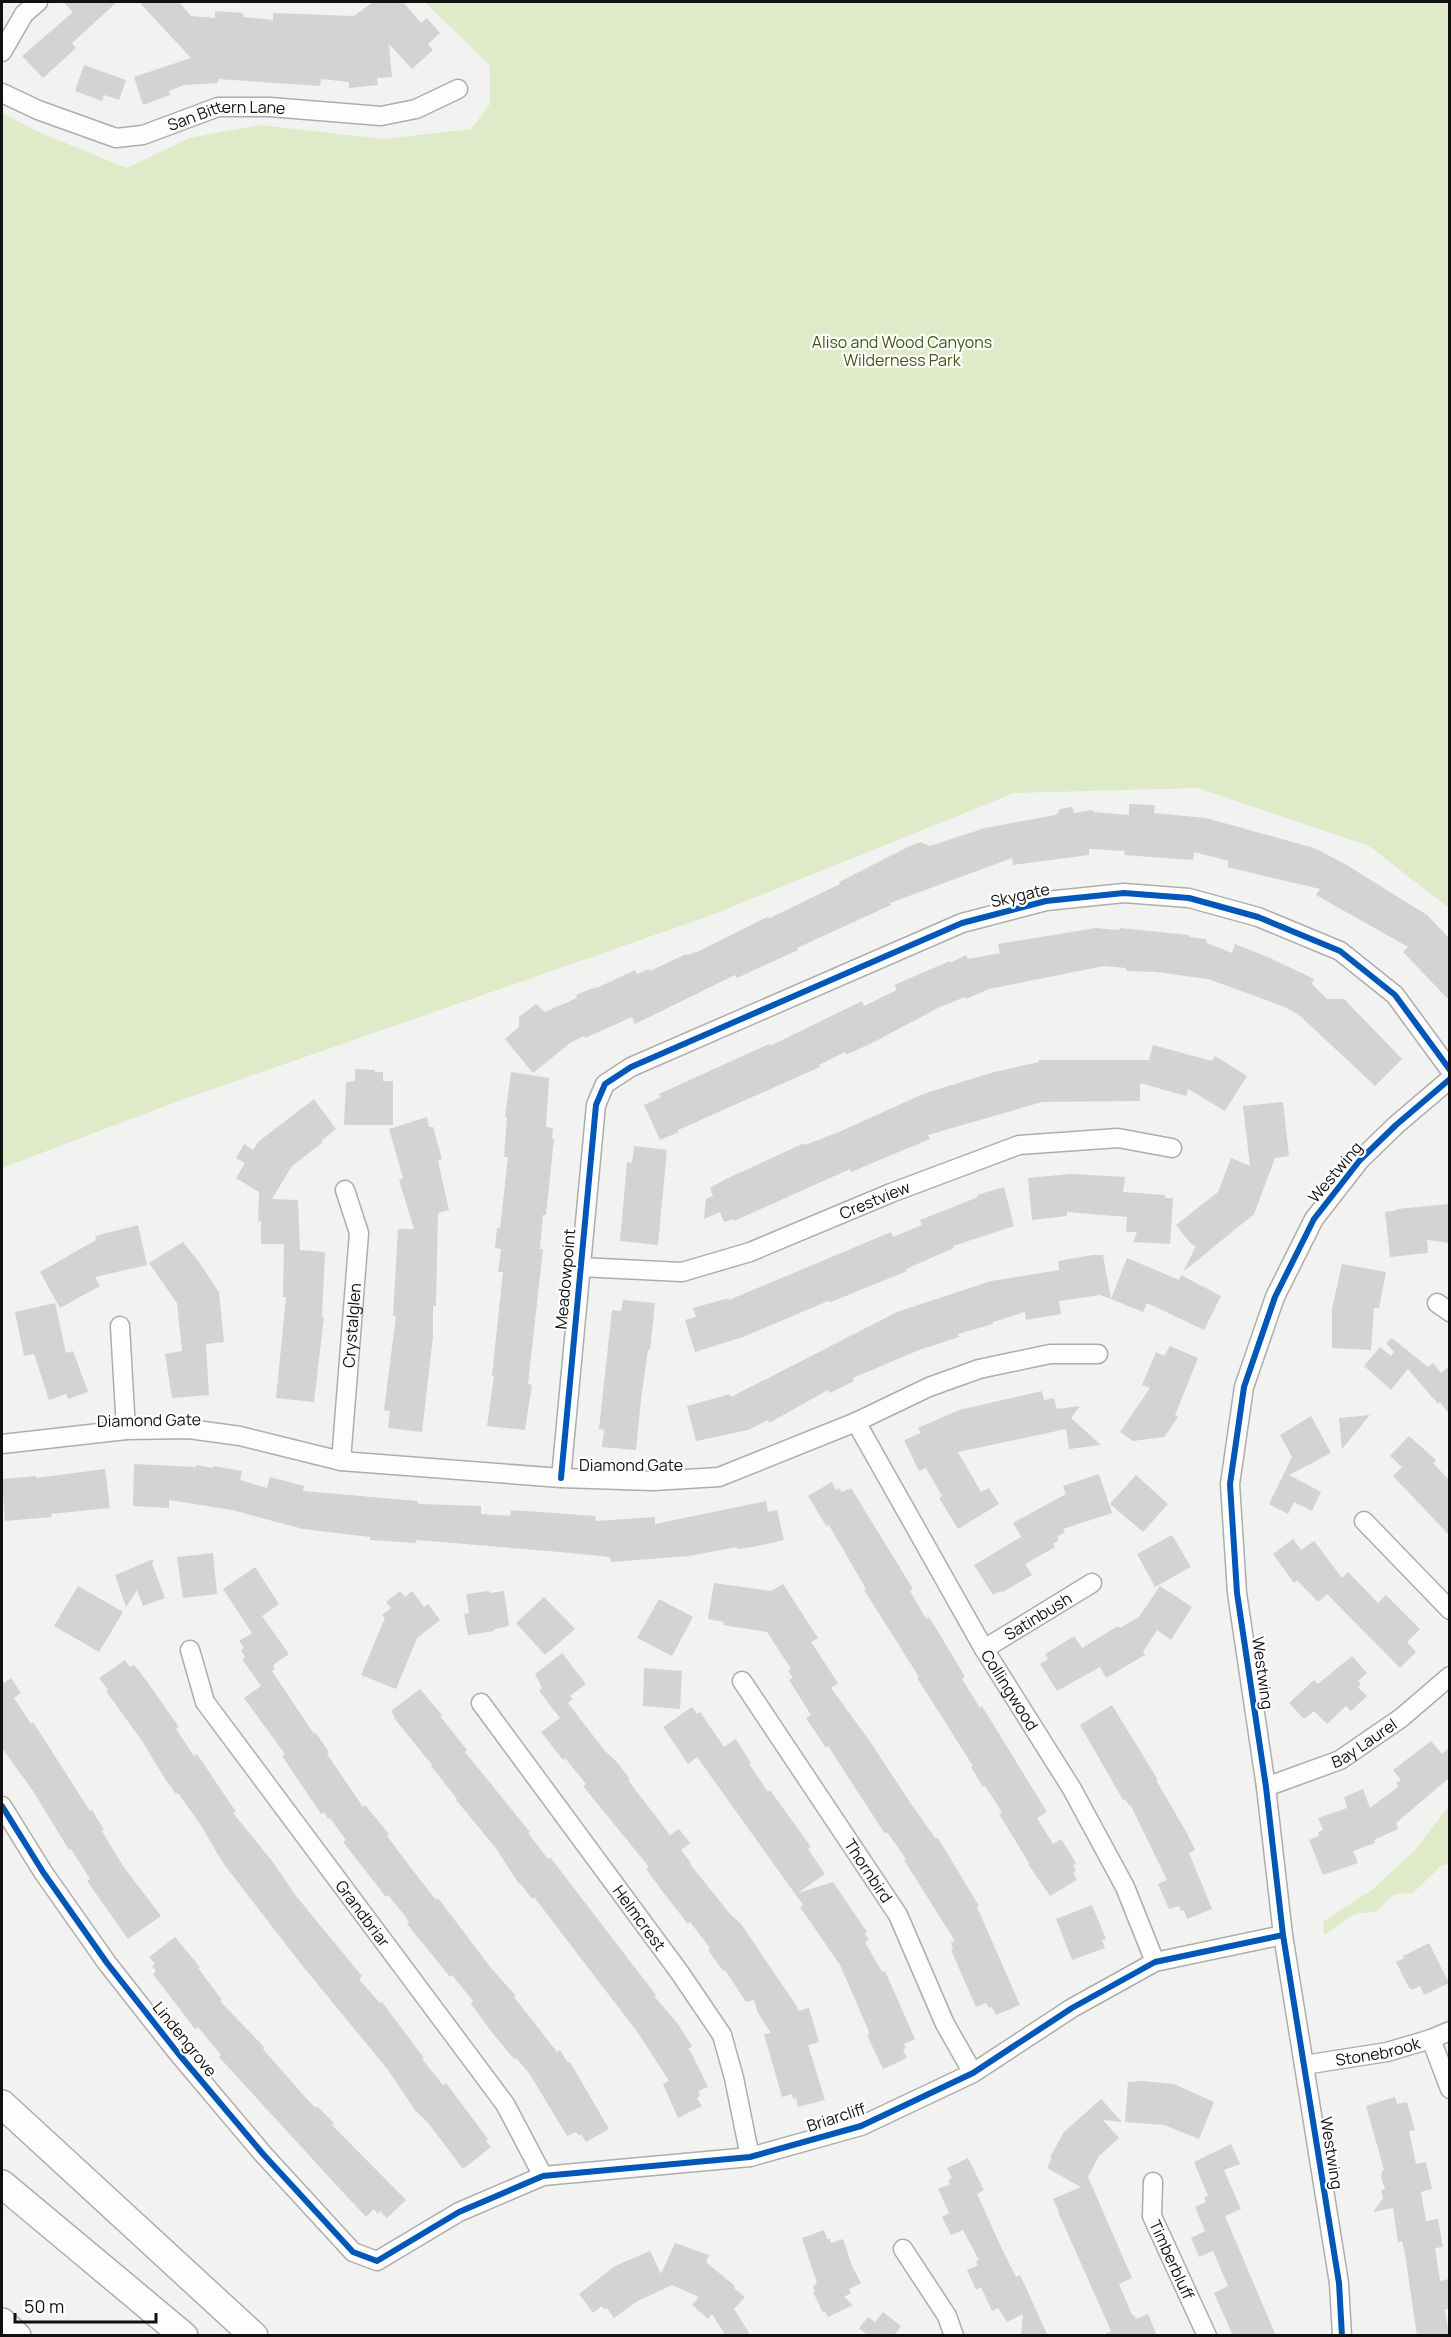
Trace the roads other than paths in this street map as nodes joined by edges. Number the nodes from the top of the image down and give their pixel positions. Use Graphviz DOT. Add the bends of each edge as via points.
graph roads {
  1 [pos="38,2"];
  2 [pos="2,52"];
  3 [pos="458,89"];
  4 [pos="2,93"];
  5 [pos="1449,1070"];
  6 [pos="1449,1079"];
  7 [pos="605,1084"];
  8 [pos="1172,1148"];
  9 [pos="345,1190"];
  10 [pos="580,1267"];
  11 [pos="120,1326"];
  12 [pos="1098,1354"];
  13 [pos="856,1422"];
  14 [pos="126,1430"];
  15 [pos="2,1444"];
  16 [pos="341,1461"];
  17 [pos="561,1478"];
  18 [pos="1364,1521"];
  19 [pos="1092,1583"];
  20 [pos="1449,1610"];
  21 [pos="984,1649"];
  22 [pos="190,1650"];
  23 [pos="1449,1676"];
  24 [pos="742,1681"];
  25 [pos="481,1703"];
  26 [pos="1266,1787"];
  27 [pos="2,1806"];
  28 [pos="1283,1935"];
  29 [pos="1155,1962"];
  30 [pos="1449,2031"];
  31 [pos="1431,2039"];
  32 [pos="1304,2065"];
  33 [pos="973,2073"];
  34 [pos="1449,2089"];
  35 [pos="2,2104"];
  36 [pos="750,2157"];
  37 [pos="543,2176"];
  38 [pos="1153,2182"];
  39 [pos="2,2184"];
  40 [pos="903,2249"];
  41 [pos="378,2261"];
  42 [pos="2,2322"];
  43 [pos="17,2336"];
  44 [pos="184,2336"];
  45 [pos="254,2336"];
  46 [pos="954,2336"];
  47 [pos="1207,2336"];
  48 [pos="1342,2336"];
  1 -- 2 [label="street" via="24,14"];
  3 -- 4 [label="street, San Bittern Lane" via="416,109 381,116 218,107 143,135 116,138"];
  5 -- 7 [label="street, Skygate" via="1395,995 1340,951 1239,911 1189,898 1124,893 1046,902 962,923 631,1066"];
  6 -- 26 [label="street, Westwing" via="1360,1160 1314,1219 1275,1297 1244,1387 1230,1484 1238,1593"];
  7 -- 10 [label="street, Meadowpoint" via="596,1105"];
  8 -- 10 [label="street, Crestview" via="1118,1138 1019,1145 750,1252 682,1272"];
  9 -- 16 [label="street, Crystalglen" via="359,1233"];
  10 -- 17 [label="street, Meadowpoint"];
  11 -- 14 [label="street"];
  12 -- 13 [label="street, Diamond Gate" via="1050,1354 978,1368"];
  13 -- 17 [label="street, Diamond Gate" via="719,1478"];
  13 -- 21 [label="street, Collingwood"];
  14 -- 15 [label="street, Diamond Gate"];
  14 -- 16 [label="street, Diamond Gate" via="189,1429 240,1436"];
  16 -- 17 [label="street, Diamond Gate"];
  18 -- 20 [label="street"];
  19 -- 21 [label="street, Satinbush"];
  21 -- 29 [label="street, Collingwood" via="1083,1808 1125,1887"];
  22 -- 37 [label="street, Grandbriar" via="205,1702 506,2104"];
  23 -- 26 [label="street, Bay Laurel" via="1401,1718 1340,1760"];
  24 -- 33 [label="street, Thornbird" via="898,1915 945,2024"];
  25 -- 36 [label="street, Helmcrest" via="722,2035"];
  26 -- 28 [label="street, Westwing"];
  27 -- 41 [label="street, Lindengrove" via="107,1963 177,2052 353,2252"];
  28 -- 29 [label="street, Briarcliff"];
  28 -- 32 [label="street, Westwing"];
  29 -- 33 [label="street, Briarcliff" via="1072,2008"];
  30 -- 31 [label="street, Stonebrook"];
  31 -- 32 [label="street, Stonebrook" via="1387,2052"];
  31 -- 34 [label="street"];
  32 -- 48 [label="street, Westwing" via="1339,2283"];
  33 -- 36 [label="street, Briarcliff" via="861,2126"];
  35 -- 45 [label="highway"];
  36 -- 37 [label="street, Briarcliff"];
  37 -- 41 [label="street, Briarcliff" via="459,2212"];
  38 -- 47 [label="street, Timberbluff" via="1152,2216"];
  39 -- 44 [label="highway"];
  40 -- 46 [label="street" via="947,2316"];
  42 -- 43 [label="highway"];
}
